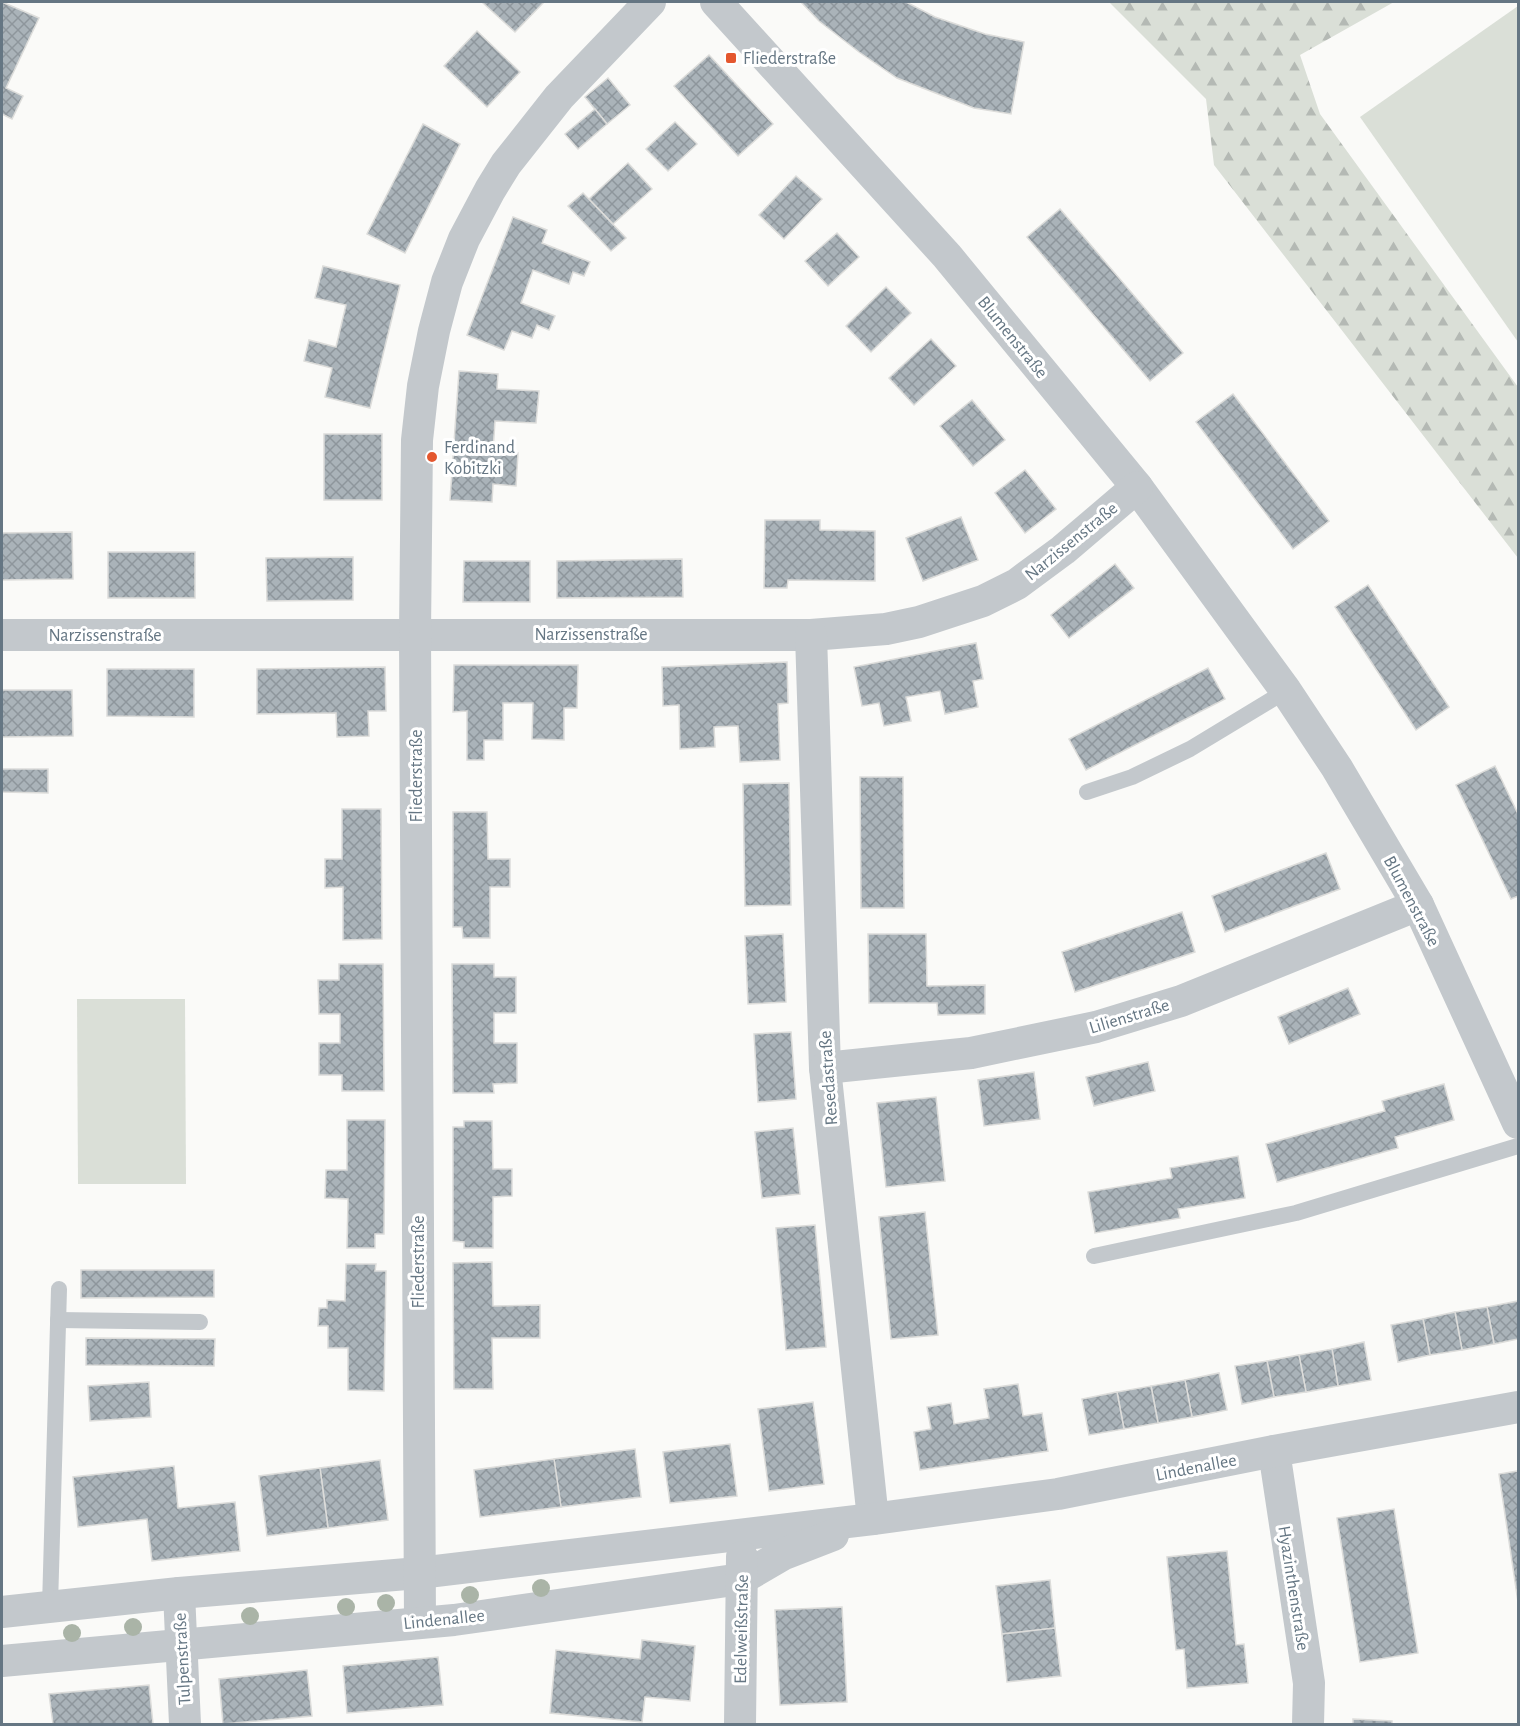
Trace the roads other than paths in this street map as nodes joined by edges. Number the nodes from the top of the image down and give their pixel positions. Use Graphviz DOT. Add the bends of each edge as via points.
graph roads {
  1 [pos="650,2"];
  2 [pos="716,2"];
  3 [pos="1137,487"];
  4 [pos="415,634"];
  5 [pos="811,634"];
  6 [pos="2,635"];
  7 [pos="1286,691"];
  8 [pos="1087,792"];
  9 [pos="1418,905"];
  10 [pos="825,1068"];
  11 [pos="1518,1123"];
  12 [pos="1518,1146"];
  13 [pos="1094,1256"];
  14 [pos="59,1289"];
  15 [pos="58,1320"];
  16 [pos="200,1322"];
  17 [pos="1518,1407"];
  18 [pos="1274,1451"];
  19 [pos="873,1519"];
  20 [pos="742,1534"];
  21 [pos="419,1573"];
  22 [pos="741,1579"];
  23 [pos="179,1593"];
  24 [pos="50,1606"];
  25 [pos="2,1612"];
  26 [pos="420,1623"];
  27 [pos="181,1645"];
  28 [pos="2,1661"];
  29 [pos="185,1725"];
  30 [pos="740,1725"];
  31 [pos="1308,1725"];
  1 -- 4 [label="street, Fliederstraße" via="559,97 506,164 464,239 447,282 427,364 417,440"];
  2 -- 3 [label="street, Blumenstraße" via="947,256"];
  3 -- 5 [label="street, Narzissenstraße" via="1063,550 1017,584 983,601 886,629"];
  3 -- 7 [label="street, Blumenstraße"];
  4 -- 5 [label="street, Narzissenstraße"];
  4 -- 6 [label="street, Narzissenstraße"];
  4 -- 21 [label="street, Fliederstraße"];
  5 -- 10 [label="street, Resedastraße"];
  7 -- 8 [label="lane" via="1190,749 1132,777"];
  7 -- 9 [label="street, Blumenstraße"];
  9 -- 10 [label="street, Lilienstraße" via="1181,1001 1096,1027 971,1053"];
  9 -- 11 [label="street, Blumenstraße"];
  10 -- 19 [label="street, Resedastraße"];
  12 -- 13 [label="lane" via="1296,1212"];
  14 -- 15 [label="lane"];
  15 -- 16 [label="lane"];
  15 -- 24 [label="lane"];
  17 -- 18 [label="street, Lindenallee"];
  18 -- 19 [label="street, Lindenallee" via="1059,1494"];
  18 -- 31 [label="street, Hyazinthenstraße" via="1309,1683"];
  19 -- 20 [label="street, Lindenallee"];
  19 -- 22 [label="street, Lindenallee" via="784,1554"];
  20 -- 21 [label="street, Lindenallee"];
  20 -- 22 [label="street, Edelweißstraße"];
  21 -- 23 [label="street, Lindenallee"];
  21 -- 26 [label="street, Fliederstraße"];
  22 -- 26 [label="street, Lindenallee"];
  22 -- 30 [label="street, Edelweißstraße"];
  23 -- 24 [label="street, Lindenallee"];
  23 -- 27 [label="street, Tulpenstraße"];
  24 -- 25 [label="street, Lindenallee"];
  26 -- 27 [label="street, Lindenallee"];
  27 -- 28 [label="street, Lindenallee"];
  27 -- 29 [label="street, Tulpenstraße"];
}
